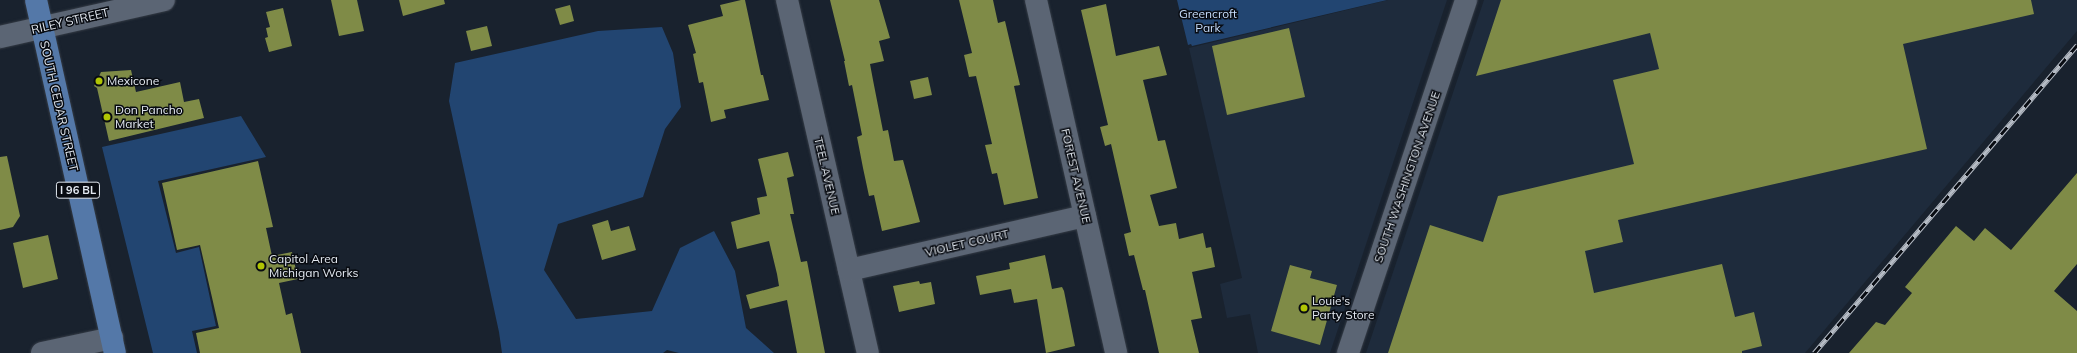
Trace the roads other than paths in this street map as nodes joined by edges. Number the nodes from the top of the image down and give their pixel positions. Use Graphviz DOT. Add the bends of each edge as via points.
graph roads {
  1 [pos="36,0"];
  2 [pos="164,0"];
  3 [pos="787,0"];
  4 [pos="1036,0"];
  5 [pos="1466,0"];
  6 [pos="42,28"];
  7 [pos="0,37"];
  8 [pos="1085,216"];
  9 [pos="849,270"];
  10 [pos="114,345"];
  11 [pos="42,353"];
  12 [pos="868,353"];
  13 [pos="1116,353"];
  14 [pos="1348,353"];
  1 -- 6 [label="main road, SOUTH CEDAR STREET / I 96 BL"];
  2 -- 6 [label="street, RILEY STREET"];
  3 -- 9 [label="street, TEEL AVENUE"];
  4 -- 8 [label="street, FOREST AVENUE"];
  5 -- 14 [label="street, SOUTH WASHINGTON AVENUE"];
  6 -- 7 [label="street, RILEY STREET"];
  6 -- 10 [label="main road, SOUTH CEDAR STREET / I 96 BL"];
  8 -- 9 [label="street, VIOLET COURT"];
  8 -- 13 [label="street, FOREST AVENUE"];
  9 -- 12 [label="street, TEEL AVENUE"];
  10 -- 11 [label="street" via="82,343"];
}
